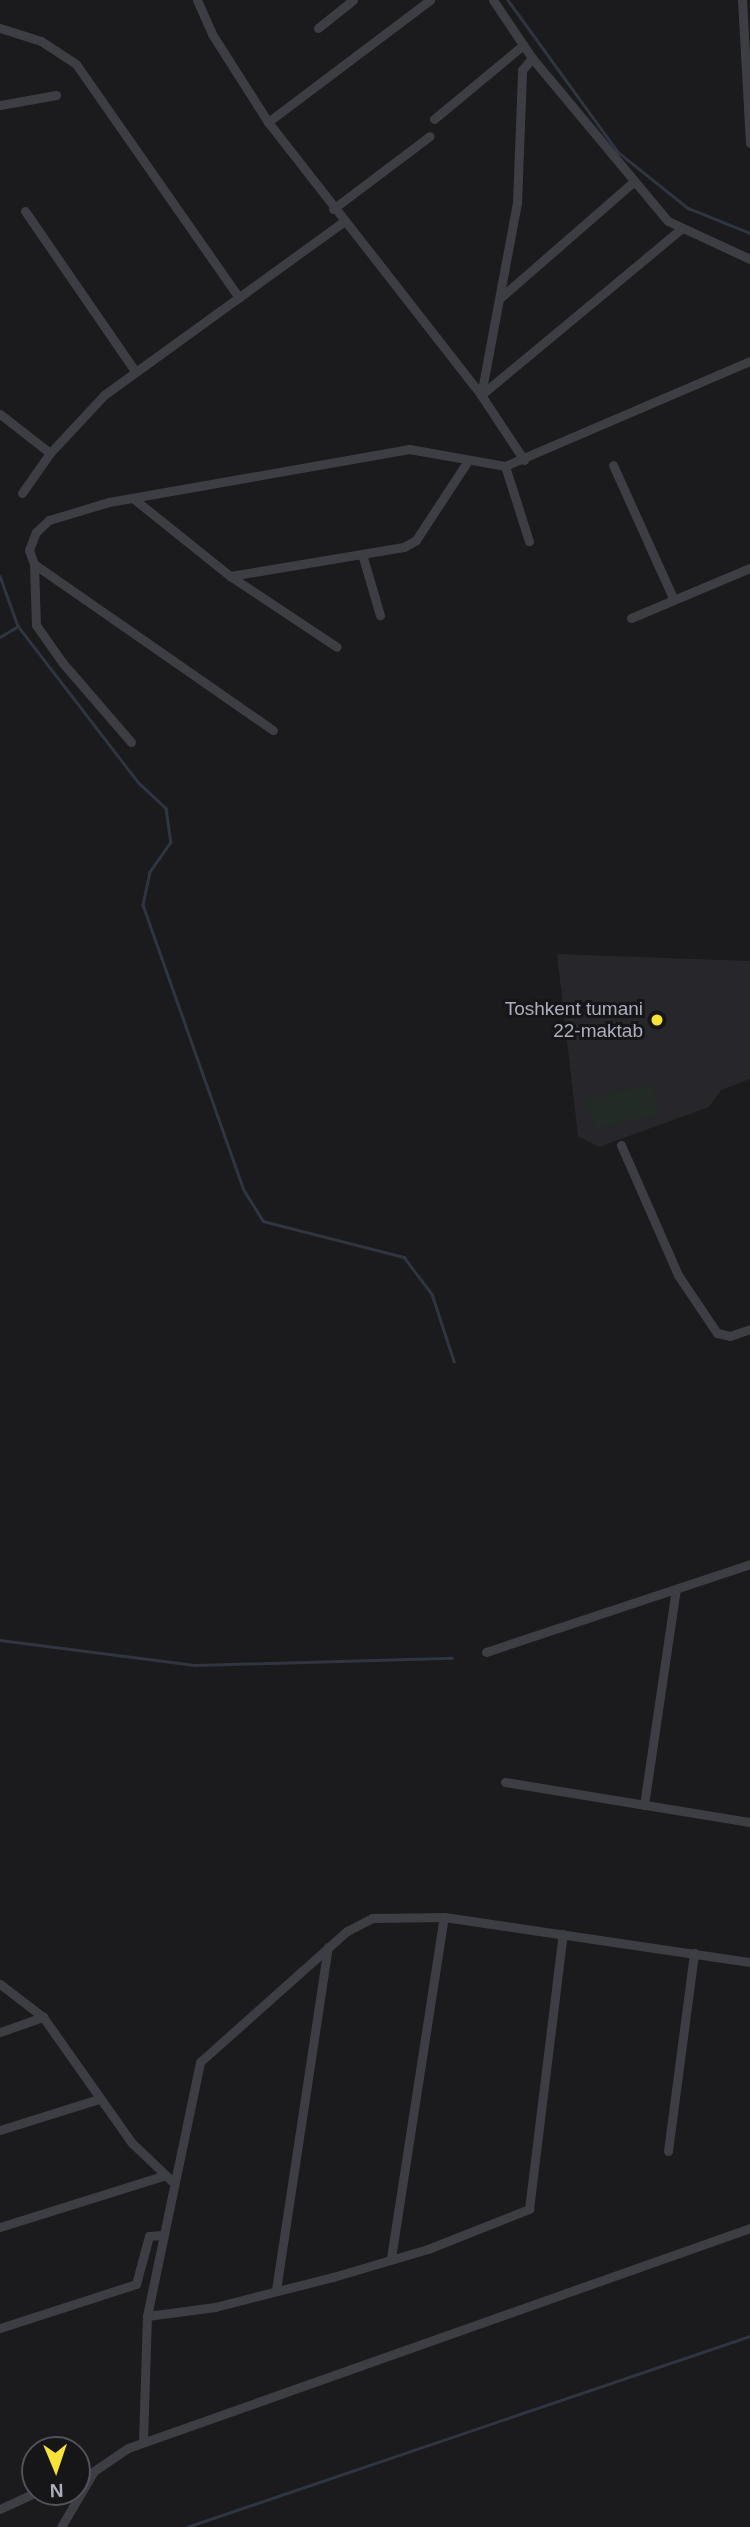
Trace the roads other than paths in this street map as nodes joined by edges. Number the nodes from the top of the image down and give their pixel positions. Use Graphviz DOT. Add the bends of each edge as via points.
graph roads {
  1 [pos="197,0"];
  2 [pos="353,0"];
  3 [pos="430,0"];
  4 [pos="493,0"];
  5 [pos="742,0"];
  6 [pos="0,28"];
  7 [pos="318,28"];
  8 [pos="523,45"];
  9 [pos="532,58"];
  10 [pos="56,95"];
  11 [pos="0,105"];
  12 [pos="434,119"];
  13 [pos="268,122"];
  14 [pos="430,136"];
  15 [pos="750,143"];
  16 [pos="632,183"];
  17 [pos="333,209"];
  18 [pos="25,211"];
  19 [pos="343,222"];
  20 [pos="680,230"];
  21 [pos="750,259"];
  22 [pos="239,298"];
  23 [pos="499,299"];
  24 [pos="750,361"];
  25 [pos="135,371"];
  26 [pos="481,395"];
  27 [pos="0,414"];
  28 [pos="50,453"];
  29 [pos="524,460"];
  30 [pos="467,462"];
  31 [pos="613,465"];
  32 [pos="505,466"];
  33 [pos="22,493"];
  34 [pos="134,499"];
  35 [pos="529,541"];
  36 [pos="362,554"];
  37 [pos="34,564"];
  38 [pos="750,568"];
  39 [pos="230,576"];
  40 [pos="673,598"];
  41 [pos="380,615"];
  42 [pos="631,618"];
  43 [pos="337,647"];
  44 [pos="273,730"];
  45 [pos="131,742"];
  46 [pos="621,1145"];
  47 [pos="750,1329"];
  48 [pos="750,1564"];
  49 [pos="676,1589"];
  50 [pos="486,1652"];
  51 [pos="505,1782"];
  52 [pos="645,1805"];
  53 [pos="750,1822"];
  54 [pos="444,1917"];
  55 [pos="563,1934"];
  56 [pos="328,1947"];
  57 [pos="694,1953"];
  58 [pos="750,1962"];
  59 [pos="0,1984"];
  60 [pos="43,2017"];
  61 [pos="0,2032"];
  62 [pos="99,2099"];
  63 [pos="0,2130"];
  64 [pos="668,2151"];
  65 [pos="163,2176"];
  66 [pos="174,2183"];
  67 [pos="0,2227"];
  68 [pos="750,2228"];
  69 [pos="161,2235"];
  70 [pos="391,2258"];
  71 [pos="276,2290"];
  72 [pos="147,2316"];
  73 [pos="0,2328"];
  74 [pos="143,2442"];
  75 [pos="91,2476"];
  76 [pos="21,2499"];
  77 [pos="73,2506"];
  78 [pos="0,2509"];
  79 [pos="61,2527"];
  1 -- 13 [label="street" via="212,34"];
  2 -- 7 [label="street"];
  3 -- 13 [label="street"];
  4 -- 8 [label="street"];
  5 -- 15 [label="street"];
  6 -- 22 [label="street" via="41,41 76,64"];
  8 -- 9 [label="street"];
  8 -- 12 [label="street"];
  9 -- 16 [label="street"];
  9 -- 23 [label="street" via="522,70 517,203"];
  10 -- 11 [label="street"];
  13 -- 17 [label="street"];
  14 -- 17 [label="street"];
  16 -- 20 [label="street"];
  16 -- 23 [label="street"];
  17 -- 19 [label="street"];
  18 -- 25 [label="street"];
  19 -- 22 [label="street"];
  19 -- 26 [label="street"];
  20 -- 21 [label="street"];
  20 -- 26 [label="street"];
  22 -- 25 [label="street"];
  23 -- 26 [label="street"];
  24 -- 29 [label="street"];
  25 -- 28 [label="street" via="104,395"];
  26 -- 29 [label="street"];
  27 -- 28 [label="street"];
  28 -- 33 [label="street"];
  29 -- 32 [label="street"];
  30 -- 32 [label="street"];
  30 -- 34 [label="street" via="408,449"];
  30 -- 36 [label="street" via="416,540 404,548"];
  31 -- 40 [label="street"];
  32 -- 35 [label="street"];
  34 -- 37 [label="street" via="68,511 49,520 36,532 29,550"];
  34 -- 39 [label="street"];
  36 -- 39 [label="street"];
  36 -- 41 [label="street"];
  37 -- 44 [label="street"];
  37 -- 45 [label="street" via="36,625"];
  38 -- 40 [label="street"];
  39 -- 43 [label="street"];
  40 -- 42 [label="street"];
  46 -- 47 [label="street" via="678,1275 717,1333 730,1336"];
  48 -- 49 [label="street"];
  49 -- 50 [label="street"];
  49 -- 52 [label="street"];
  51 -- 52 [label="street"];
  52 -- 53 [label="street"];
  54 -- 55 [label="street"];
  54 -- 56 [label="street" via="372,1918"];
  54 -- 70 [label="street"];
  55 -- 57 [label="street"];
  55 -- 70 [label="street" via="529,2209 428,2249"];
  56 -- 66 [label="street" via="200,2063"];
  56 -- 71 [label="street"];
  57 -- 58 [label="street"];
  57 -- 64 [label="street"];
  59 -- 60 [label="street"];
  60 -- 61 [label="street"];
  60 -- 62 [label="street"];
  62 -- 63 [label="street"];
  62 -- 65 [label="street"];
  65 -- 66 [label="street"];
  65 -- 67 [label="street"];
  66 -- 69 [label="street"];
  68 -- 74 [label="street"];
  69 -- 72 [label="street"];
  69 -- 73 [label="street" via="149,2236 136,2284"];
  70 -- 71 [label="street"];
  71 -- 72 [label="street" via="215,2307"];
  72 -- 74 [label="street"];
  74 -- 75 [label="street" via="107,2460"];
  76 -- 78 [label="street"];
  77 -- 79 [label="street"];
}
